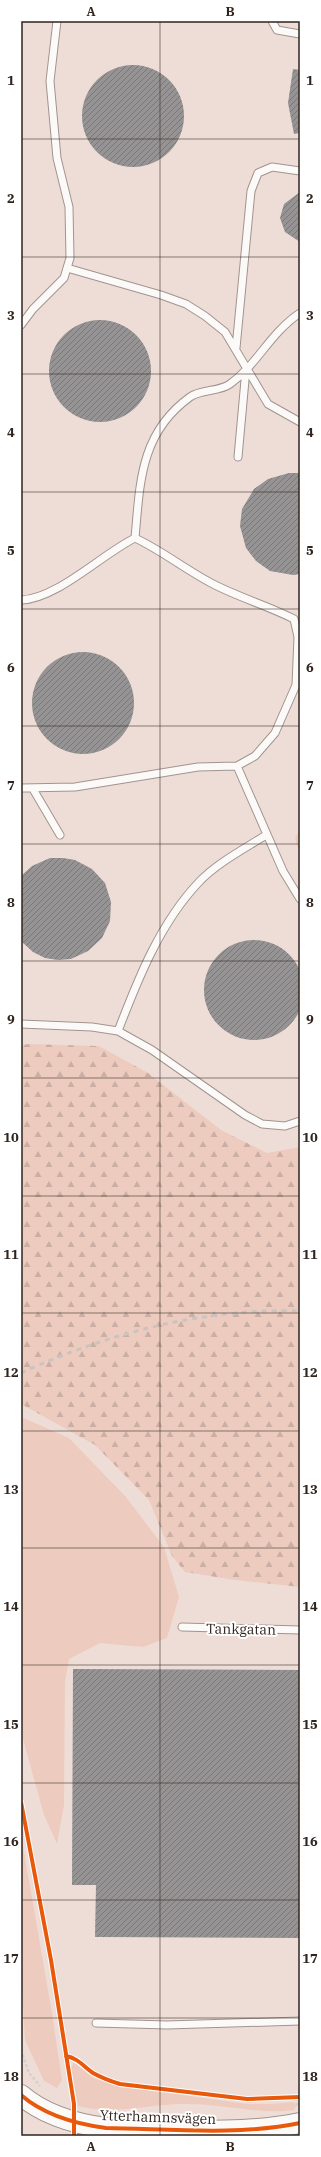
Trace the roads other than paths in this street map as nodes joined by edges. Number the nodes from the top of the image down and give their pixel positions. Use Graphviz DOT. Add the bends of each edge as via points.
graph roads {
  1 [pos="57,21"];
  2 [pos="272,21"];
  3 [pos="300,34"];
  4 [pos="300,171"];
  5 [pos="67,268"];
  6 [pos="300,313"];
  7 [pos="21,325"];
  8 [pos="236,348"];
  9 [pos="246,369"];
  10 [pos="300,422"];
  11 [pos="238,457"];
  12 [pos="135,538"];
  13 [pos="21,600"];
  14 [pos="297,618"];
  15 [pos="299,652"];
  16 [pos="237,766"];
  17 [pos="21,788"];
  18 [pos="33,789"];
  19 [pos="60,834"];
  20 [pos="266,835"];
  21 [pos="300,899"];
  22 [pos="21,1024"];
  23 [pos="118,1031"];
  24 [pos="300,1121"];
  25 [pos="182,1627"];
  26 [pos="300,1630"];
  27 [pos="300,2021"];
  28 [pos="96,2023"];
  29 [pos="21,2095"];
  30 [pos="300,2123"];
  1 -- 5 [label="lane" via="50,81 57,158 69,207 70,258"];
  2 -- 3 [label="lane" via="277,30"];
  4 -- 8 [label="lane" via="272,167 258,173 251,191"];
  5 -- 7 [label="lane" via="64,278"];
  5 -- 8 [label="lane" via="186,304 225,332"];
  6 -- 9 [label="lane" via="273,336"];
  8 -- 9 [label="lane"];
  9 -- 10 [label="lane" via="268,404"];
  9 -- 11 [label="lane"];
  9 -- 12 [label="lane" via="229,385 190,396 156,432 147,453 140,482"];
  12 -- 13 [label="lane" via="48,593"];
  12 -- 14 [label="lane" via="155,547 184,568 215,585"];
  14 -- 15 [label="lane"];
  15 -- 16 [label="lane" via="296,685 275,733 255,756"];
  16 -- 18 [label="lane" via="198,767 75,787"];
  16 -- 20 [label="lane"];
  17 -- 18 [label="lane"];
  18 -- 19 [label="lane"];
  20 -- 21 [label="lane"];
  20 -- 23 [label="lane" via="200,881 177,908 156,946"];
  22 -- 23 [label="lane"];
  23 -- 24 [label="lane" via="152,1050 245,1115 262,1124 285,1126"];
  25 -- 26 [label="lane, Tankgatan"];
  27 -- 28 [label="lane" via="167,2025"];
  29 -- 30 [label="street, Ytterhamnsvägen" via="65,2119 106,2128 226,2130"];
}
